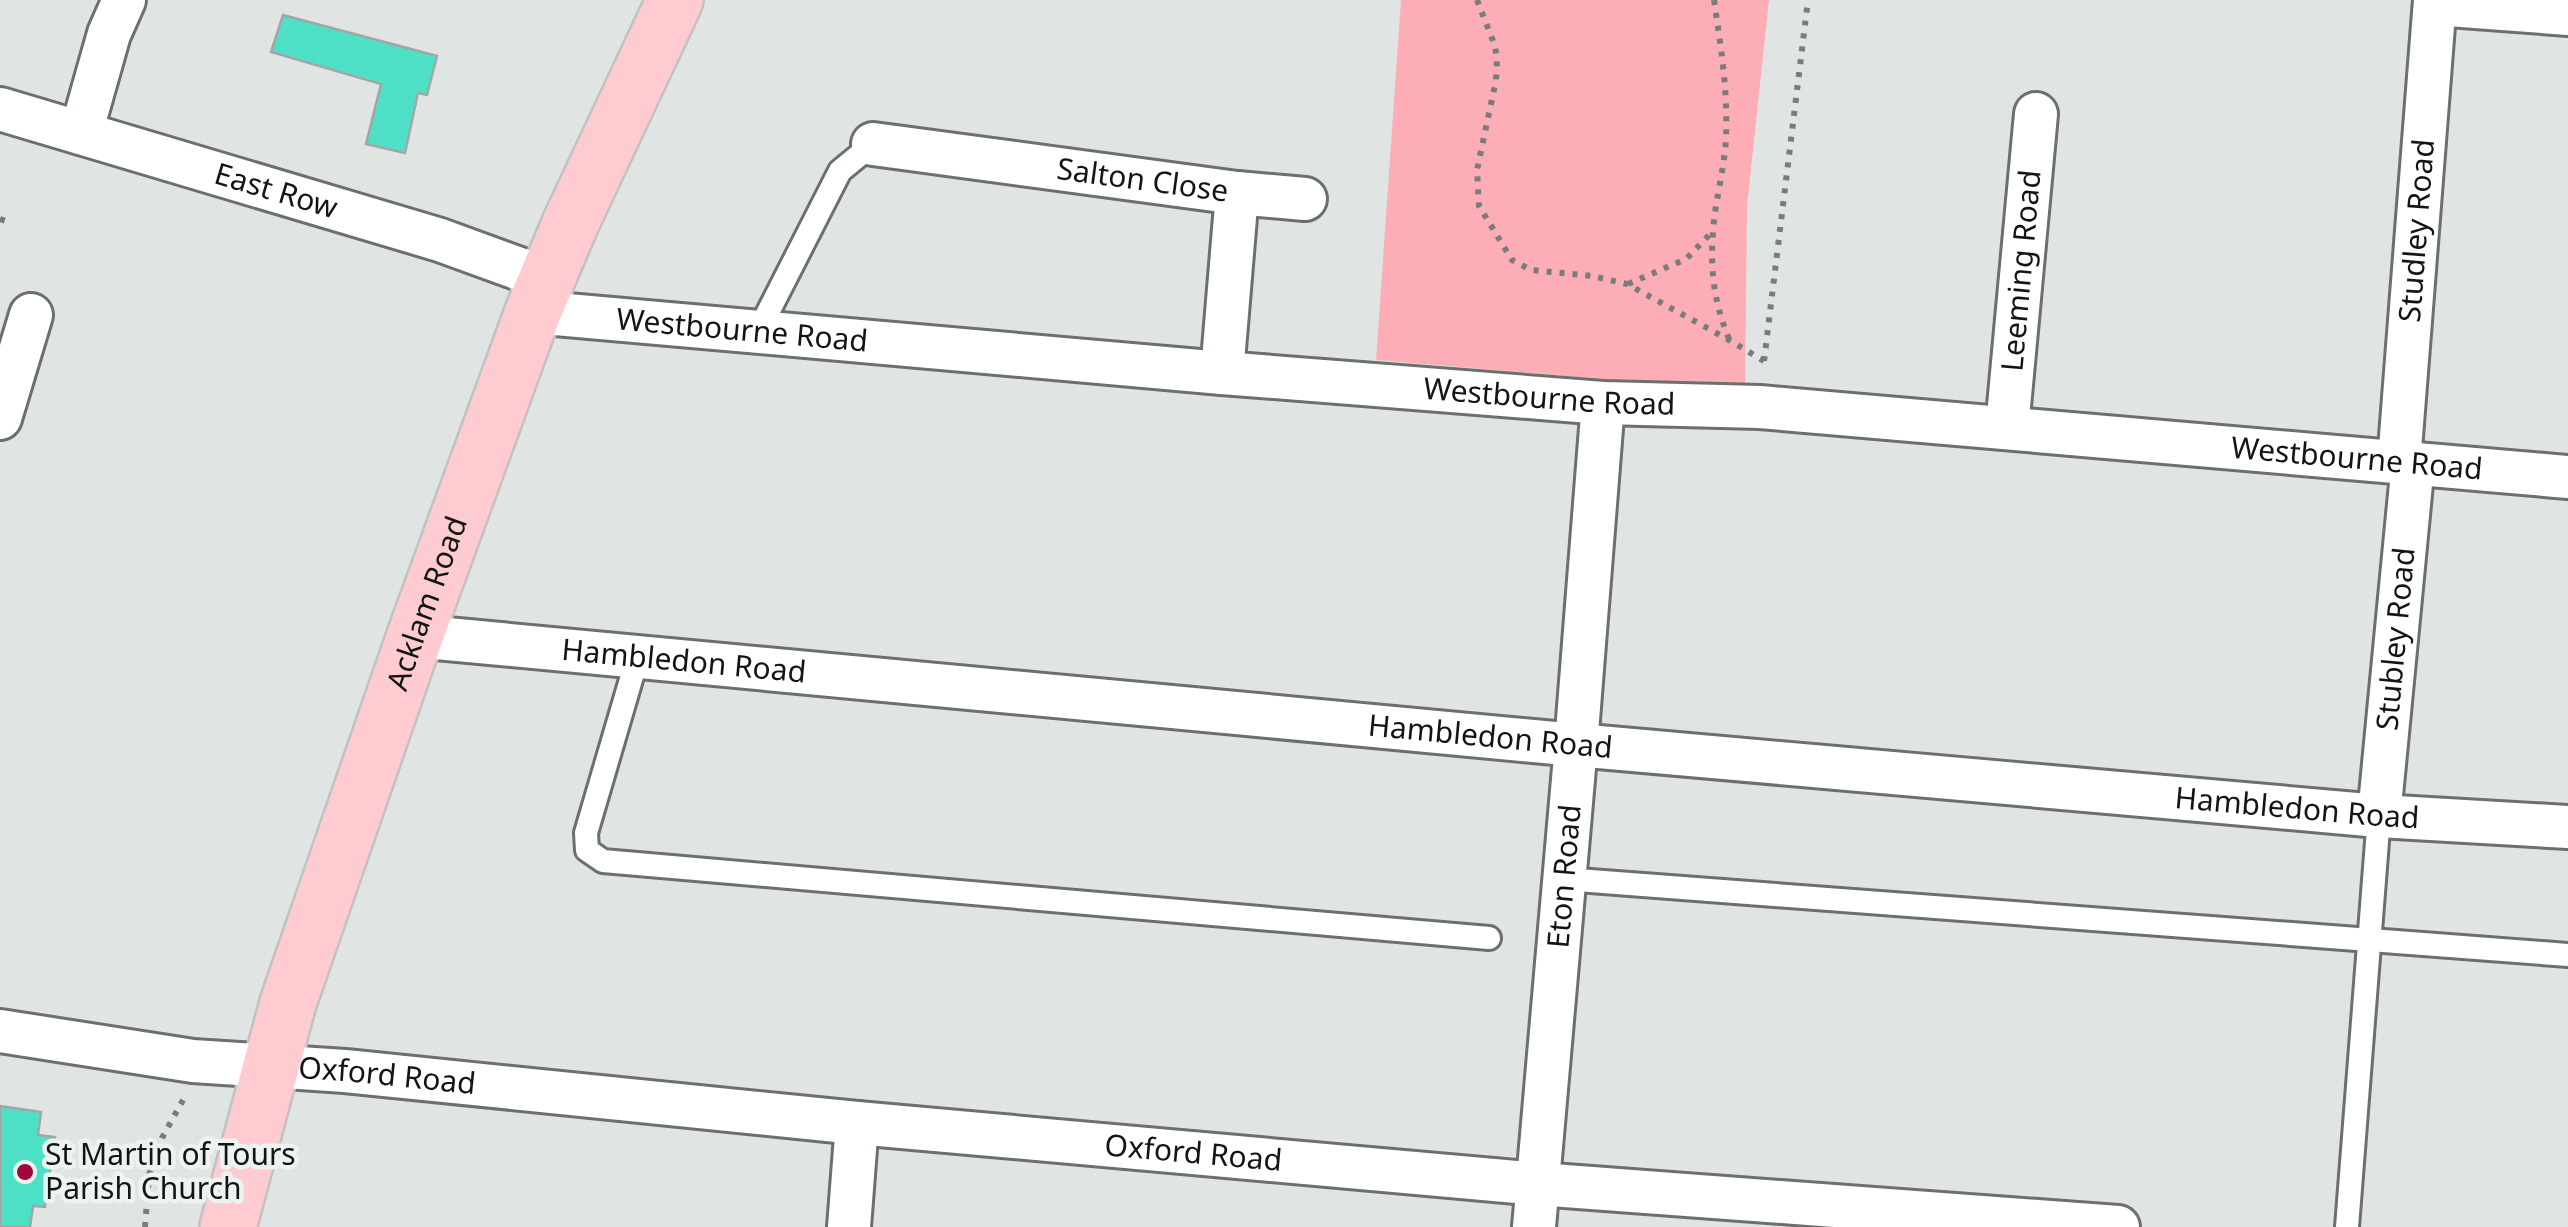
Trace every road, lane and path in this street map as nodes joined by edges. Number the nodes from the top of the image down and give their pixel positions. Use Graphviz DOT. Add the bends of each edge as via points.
graph roads {
  1 [pos="124,0"];
  2 [pos="675,0"];
  3 [pos="1477,0"];
  4 [pos="1714,0"];
  5 [pos="1808,0"];
  6 [pos="2435,2"];
  7 [pos="2568,14"];
  8 [pos="0,108"];
  9 [pos="2036,114"];
  10 [pos="81,132"];
  11 [pos="873,144"];
  12 [pos="1236,193"];
  13 [pos="1305,199"];
  14 [pos="1712,231"];
  15 [pos="1627,284"];
  16 [pos="540,296"];
  17 [pos="31,315"];
  18 [pos="758,332"];
  19 [pos="1729,340"];
  20 [pos="1764,362"];
  21 [pos="1222,373"];
  22 [pos="1603,404"];
  23 [pos="1760,407"];
  24 [pos="0,418"];
  25 [pos="2007,428"];
  26 [pos="2406,463"];
  27 [pos="2568,477"];
  28 [pos="414,636"];
  29 [pos="637,659"];
  30 [pos="1576,745"];
  31 [pos="2380,816"];
  32 [pos="2568,827"];
  33 [pos="1564,879"];
  34 [pos="1489,938"];
  35 [pos="2370,940"];
  36 [pos="2568,955"];
  37 [pos="0,1031"];
  38 [pos="193,1061"];
  39 [pos="269,1068"];
  40 [pos="857,1123"];
  41 [pos="1538,1184"];
  42 [pos="145,1227"];
  43 [pos="228,1227"];
  44 [pos="850,1227"];
  45 [pos="1534,1227"];
  46 [pos="2118,1227"];
  47 [pos="2347,1227"];
  1 -- 10 [label="street"];
  2 -- 16 [label="main road, Acklam Road"];
  3 -- 15 [label="path" via="1497,60 1478,170 1479,206 1512,260 1531,270"];
  4 -- 14 [label="path" via="1726,143"];
  5 -- 20 [label="path"];
  6 -- 7 [label="street"];
  6 -- 26 [label="street, Studley Road"];
  8 -- 10 [label="street, East Row"];
  9 -- 25 [label="street, Leeming Road"];
  10 -- 16 [label="street, East Row" via="440,240"];
  11 -- 12 [label="street, Salton Close"];
  11 -- 18 [label="lane" via="840,171"];
  12 -- 13 [label="street"];
  12 -- 21 [label="street, Salton Close"];
  14 -- 15 [label="path" via="1686,259"];
  14 -- 19 [label="path" via="1716,306"];
  15 -- 19 [label="path"];
  16 -- 18 [label="street, Westbourne Road"];
  16 -- 28 [label="main road, Acklam Road"];
  17 -- 24 [label="street"];
  18 -- 21 [label="street, Westbourne Road"];
  19 -- 20 [label="path"];
  20 -- 23 [label="path"];
  21 -- 22 [label="street, Westbourne Road"];
  22 -- 23 [label="street, Westbourne Road"];
  22 -- 30 [label="street, Eton Road"];
  23 -- 25 [label="street, Westbourne Road"];
  25 -- 26 [label="street, Westbourne Road"];
  26 -- 27 [label="street, Westbourne Road"];
  26 -- 31 [label="street, Stubley Road"];
  28 -- 29 [label="street, Hambledon Road"];
  28 -- 39 [label="main road, Acklam Road"];
  29 -- 30 [label="street, Hambledon Road"];
  29 -- 34 [label="lane" via="586,833 587,850 604,861"];
  30 -- 31 [label="street, Hambledon Road"];
  30 -- 33 [label="street, Eton Road"];
  31 -- 32 [label="street, Hambledon Road"];
  31 -- 35 [label="lane"];
  33 -- 35 [label="lane"];
  33 -- 41 [label="street, Eton Road"];
  35 -- 36 [label="lane"];
  35 -- 47 [label="lane"];
  37 -- 38 [label="street, Oxford Road"];
  38 -- 39 [label="street, Oxford Road"];
  38 -- 42 [label="path" via="184,1099 150,1174"];
  39 -- 40 [label="street, Oxford Road"];
  39 -- 43 [label="main road, Acklam Road"];
  40 -- 41 [label="street, Oxford Road"];
  40 -- 44 [label="street"];
  41 -- 45 [label="street, Eton Road"];
  41 -- 46 [label="street, Oxford Road"];
}
